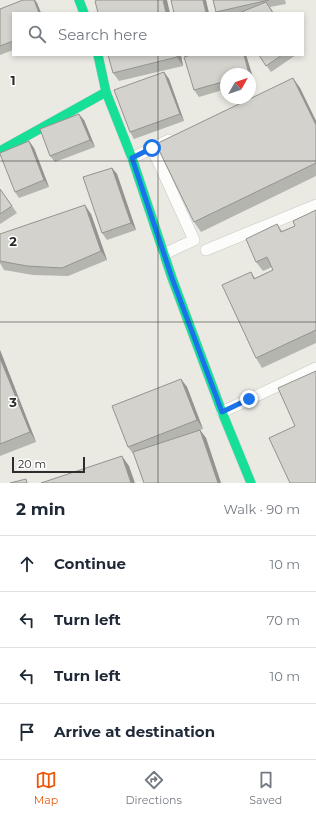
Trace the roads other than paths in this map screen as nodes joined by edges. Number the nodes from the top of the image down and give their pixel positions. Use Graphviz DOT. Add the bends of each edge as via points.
graph roads {
  1 [pos="79,0"];
  2 [pos="84,12"];
  3 [pos="98,56"];
  4 [pos="106,92"];
  5 [pos="180,135"];
  6 [pos="152,148"];
  7 [pos="0,151"];
  8 [pos="132,158"];
  9 [pos="316,205"];
  10 [pos="206,250"];
  11 [pos="164,254"];
  12 [pos="316,368"];
  13 [pos="222,412"];
  14 [pos="251,483"];
  1 -- 2 [label="street"];
  3 -- 4 [label="street"];
  4 -- 7 [label="street"];
  4 -- 8 [label="street"];
  5 -- 6 [label="lane"];
  6 -- 8 [label="lane"];
  6 -- 11 [label="lane" via="194,240"];
  8 -- 11 [label="street"];
  9 -- 10 [label="lane"];
  11 -- 13 [label="street"];
  12 -- 13 [label="lane"];
  13 -- 14 [label="street"];
}
